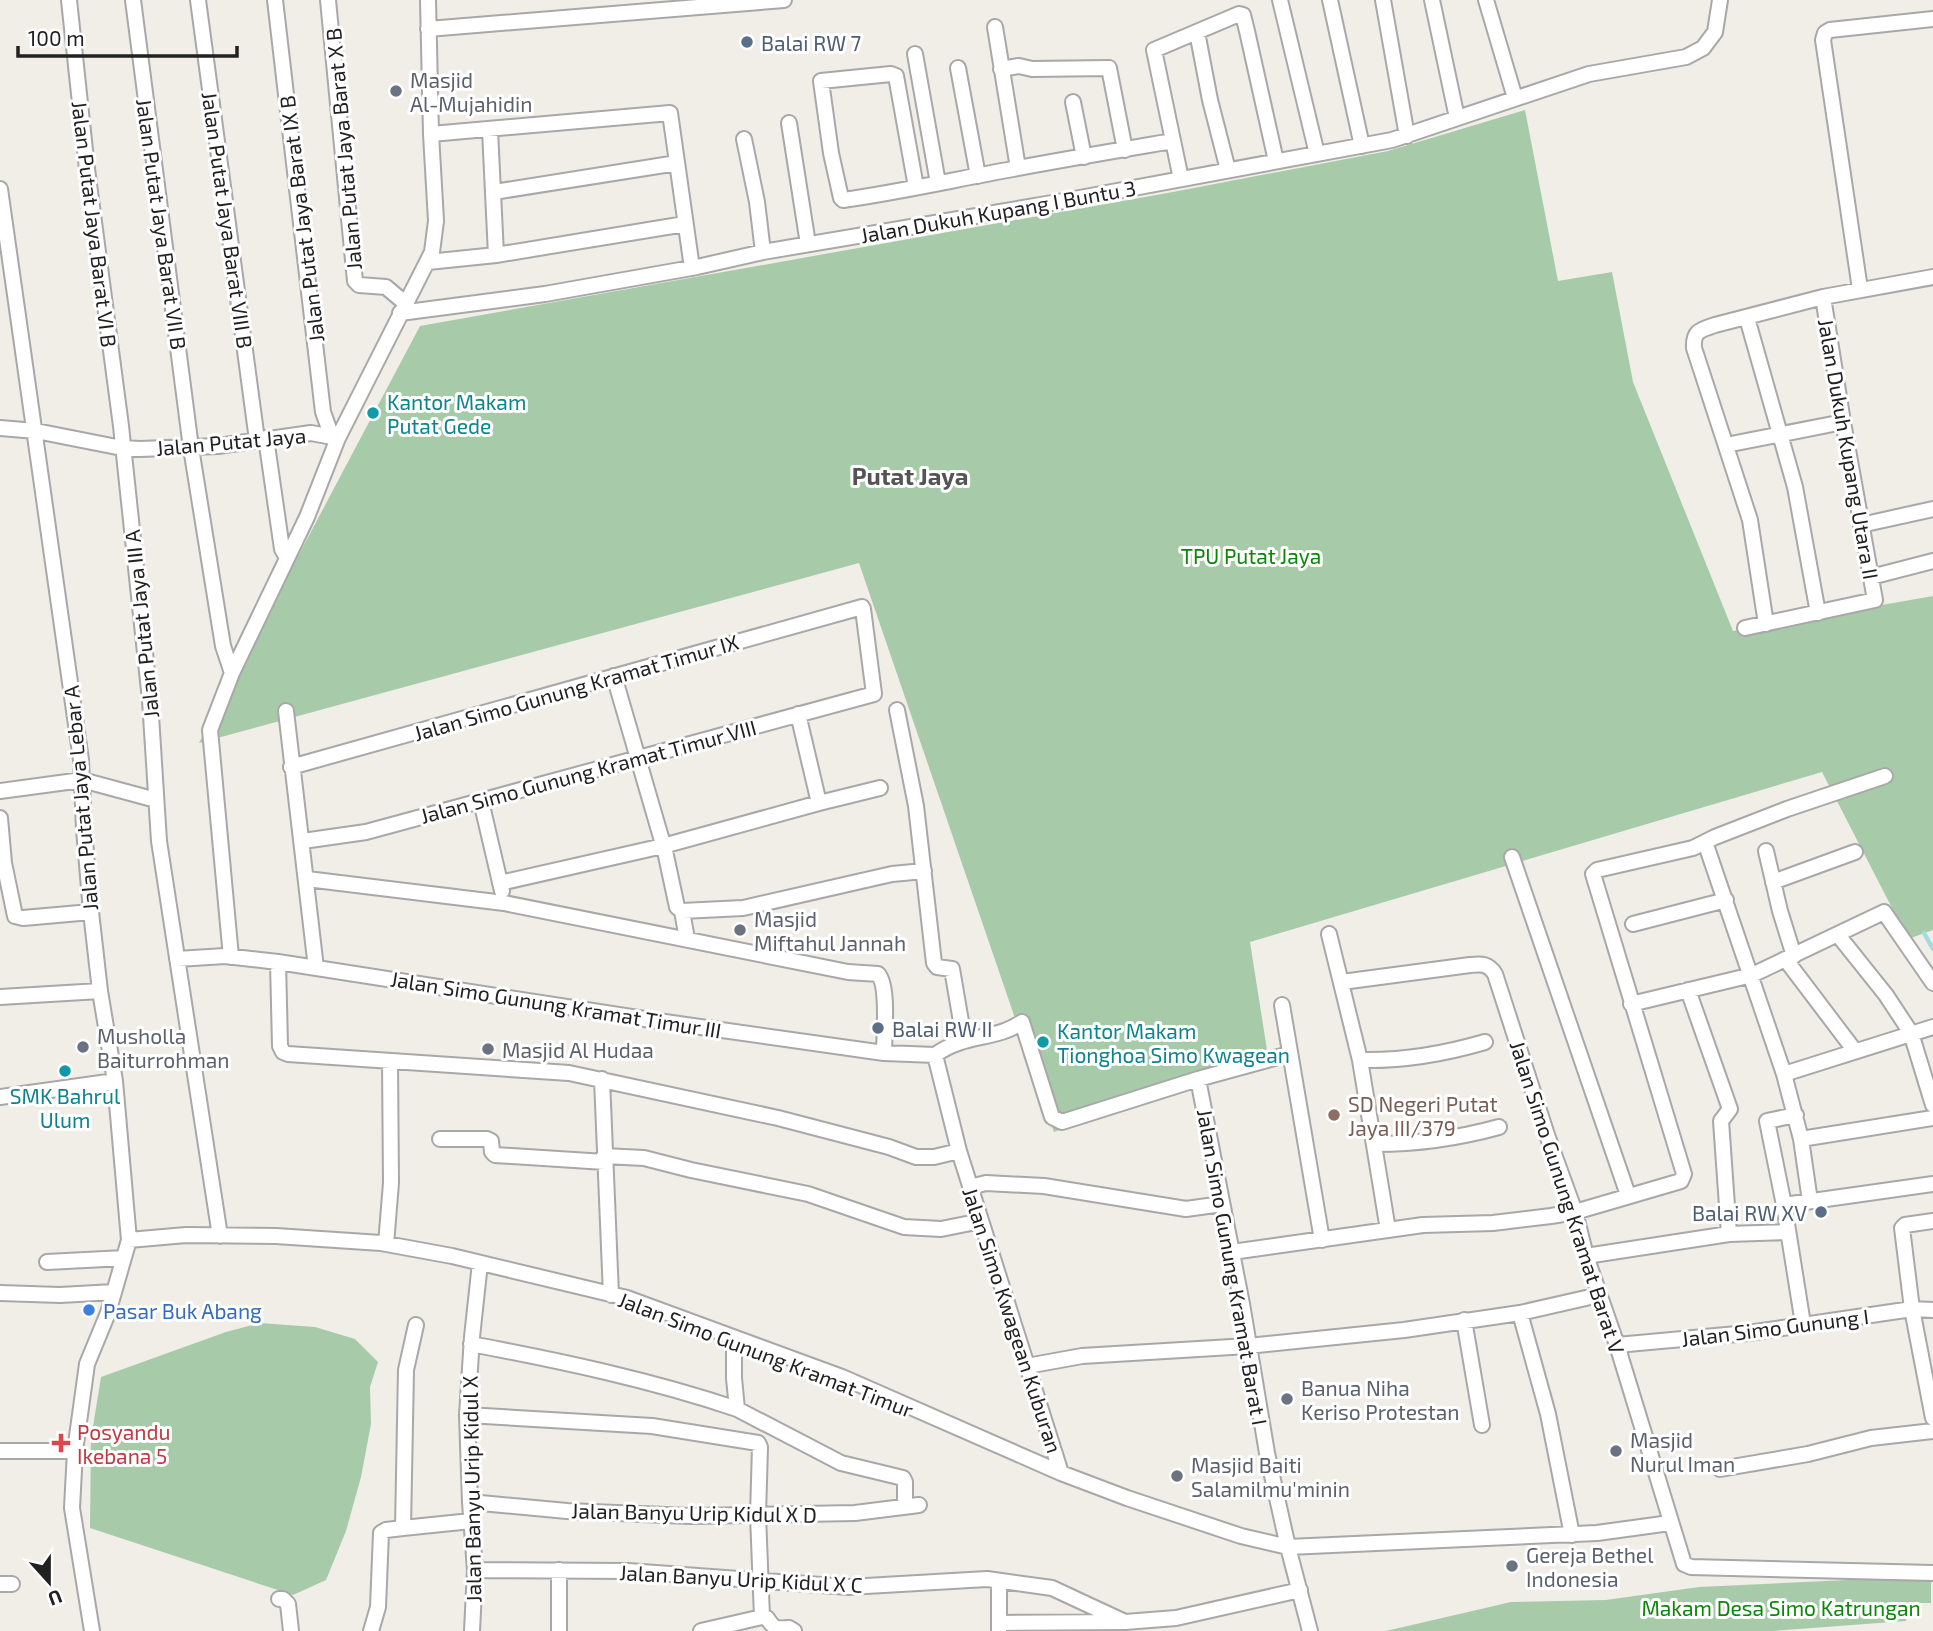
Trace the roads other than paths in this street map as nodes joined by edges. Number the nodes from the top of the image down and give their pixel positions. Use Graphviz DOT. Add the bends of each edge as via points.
graph roads {
  1 [pos="69,0"];
  2 [pos="133,0"];
  3 [pos="198,0"];
  4 [pos="275,0"];
  5 [pos="328,0"];
  6 [pos="428,0"];
  7 [pos="784,0"];
  8 [pos="1280,0"];
  9 [pos="1330,0"];
  10 [pos="1383,0"];
  11 [pos="1432,0"];
  12 [pos="1486,0"];
  13 [pos="1720,0"];
  14 [pos="1933,19"];
  15 [pos="995,27"];
  16 [pos="428,29"];
  17 [pos="1197,32"];
  18 [pos="915,54"];
  19 [pos="957,68"];
  20 [pos="1001,69"];
  21 [pos="1515,98"];
  22 [pos="1073,102"];
  23 [pos="1457,118"];
  24 [pos="789,123"];
  25 [pos="490,130"];
  26 [pos="430,134"];
  27 [pos="1408,136"];
  28 [pos="744,139"];
  29 [pos="1173,141"];
  30 [pos="1362,145"];
  31 [pos="1125,150"];
  32 [pos="1317,154"];
  33 [pos="1084,156"];
  34 [pos="1276,161"];
  35 [pos="677,163"];
  36 [pos="1018,168"];
  37 [pos="1228,170"];
  38 [pos="978,176"];
  39 [pos="1181,179"];
  40 [pos="938,183"];
  41 [pos="916,187"];
  42 [pos="0,189"];
  43 [pos="494,192"];
  44 [pos="685,223"];
  45 [pos="808,244"];
  46 [pos="763,252"];
  47 [pos="496,255"];
  48 [pos="428,262"];
  49 [pos="691,268"];
  50 [pos="1933,277"];
  51 [pos="1860,289"];
  52 [pos="1824,297"];
  53 [pos="402,308"];
  54 [pos="1747,318"];
  55 [pos="1843,422"];
  56 [pos="0,429"];
  57 [pos="36,431"];
  58 [pos="1780,433"];
  59 [pos="335,437"];
  60 [pos="261,439"];
  61 [pos="1726,445"];
  62 [pos="122,448"];
  63 [pos="191,448"];
  64 [pos="1933,509"];
  65 [pos="1861,525"];
  66 [pos="287,558"];
  67 [pos="1933,561"];
  68 [pos="1871,577"];
  69 [pos="1818,613"];
  70 [pos="1766,624"];
  71 [pos="1745,628"];
  72 [pos="232,673"];
  73 [pos="614,676"];
  74 [pos="872,695"];
  75 [pos="897,710"];
  76 [pos="286,711"];
  77 [pos="798,714"];
  78 [pos="636,758"];
  79 [pos="291,767"];
  80 [pos="1885,776"];
  81 [pos="82,780"];
  82 [pos="880,788"];
  83 [pos="0,792"];
  84 [pos="156,800"];
  85 [pos="481,801"];
  86 [pos="819,803"];
  87 [pos="0,818"];
  88 [pos="303,841"];
  89 [pos="1705,842"];
  90 [pos="663,846"];
  91 [pos="1766,851"];
  92 [pos="1855,852"];
  93 [pos="1512,858"];
  94 [pos="924,872"];
  95 [pos="307,879"];
  96 [pos="500,883"];
  97 [pos="1773,883"];
  98 [pos="1726,900"];
  99 [pos="504,903"];
  100 [pos="682,911"];
  101 [pos="91,912"];
  102 [pos="1633,924"];
  103 [pos="1329,934"];
  104 [pos="1838,935"];
  105 [pos="687,939"];
  106 [pos="231,957"];
  107 [pos="1790,958"];
  108 [pos="177,959"];
  109 [pos="278,962"];
  110 [pos="316,968"];
  111 [pos="1752,975"];
  112 [pos="1342,982"];
  113 [pos="1933,983"];
  114 [pos="1688,990"];
  115 [pos="100,991"];
  116 [pos="0,997"];
  117 [pos="1631,1004"];
  118 [pos="1282,1005"];
  119 [pos="1933,1027"];
  120 [pos="1911,1033"];
  121 [pos="964,1039"];
  122 [pos="1486,1042"];
  123 [pos="1855,1051"];
  124 [pos="884,1053"];
  125 [pos="1289,1054"];
  126 [pos="935,1055"];
  127 [pos="1360,1060"];
  128 [pos="390,1062"];
  129 [pos="1784,1074"];
  130 [pos="602,1079"];
  131 [pos="1198,1079"];
  132 [pos="115,1082"];
  133 [pos="0,1097"];
  134 [pos="1933,1105"];
  135 [pos="1796,1115"];
  136 [pos="1933,1118"];
  137 [pos="1499,1127"];
  138 [pos="440,1139"];
  139 [pos="1801,1139"];
  140 [pos="1375,1144"];
  141 [pos="959,1152"];
  142 [pos="604,1159"];
  143 [pos="1933,1184"];
  144 [pos="970,1187"];
  145 [pos="1628,1195"];
  146 [pos="1810,1201"];
  147 [pos="1222,1205"];
  148 [pos="1784,1205"];
  149 [pos="1575,1212"];
  150 [pos="981,1221"];
  151 [pos="1933,1221"];
  152 [pos="1388,1230"];
  153 [pos="1787,1232"];
  154 [pos="1729,1234"];
  155 [pos="220,1236"];
  156 [pos="128,1240"];
  157 [pos="1322,1240"];
  158 [pos="386,1244"];
  159 [pos="1232,1252"];
  160 [pos="1586,1256"];
  161 [pos="124,1258"];
  162 [pos="47,1262"];
  163 [pos="480,1263"];
  164 [pos="114,1292"];
  165 [pos="0,1293"];
  166 [pos="611,1295"];
  167 [pos="1600,1295"];
  168 [pos="1912,1309"];
  169 [pos="1933,1310"];
  170 [pos="1520,1313"];
  171 [pos="1464,1320"];
  172 [pos="1803,1324"];
  173 [pos="416,1325"];
  174 [pos="734,1338"];
  175 [pos="471,1344"];
  176 [pos="1617,1345"];
  177 [pos="1248,1346"];
  178 [pos="1027,1366"];
  179 [pos="737,1409"];
  180 [pos="467,1415"];
  181 [pos="1933,1418"];
  182 [pos="1482,1425"];
  183 [pos="1933,1431"];
  184 [pos="0,1451"];
  185 [pos="75,1451"];
  186 [pos="1720,1469"];
  187 [pos="1061,1473"];
  188 [pos="470,1502"];
  189 [pos="758,1515"];
  190 [pos="471,1521"];
  191 [pos="1670,1523"];
  192 [pos="403,1528"];
  193 [pos="1572,1535"];
  194 [pos="1288,1547"];
  195 [pos="475,1570"];
  196 [pos="559,1570"];
  197 [pos="1933,1573"];
  198 [pos="999,1581"];
  199 [pos="761,1582"];
  200 [pos="1300,1590"];
  201 [pos="279,1599"];
  202 [pos="762,1617"];
  203 [pos="1125,1622"];
  204 [pos="730,1627"];
  205 [pos="999,1627"];
  206 [pos="92,1631"];
  207 [pos="291,1631"];
  208 [pos="371,1631"];
  209 [pos="472,1631"];
  210 [pos="559,1631"];
  211 [pos="701,1631"];
  212 [pos="794,1631"];
  213 [pos="1310,1631"];
  1 -- 62 [label="street, Jalan Putat Jaya Barat VI B"];
  2 -- 63 [label="street, Jalan Putat Jaya Barat VII B"];
  3 -- 60 [label="street, Jalan Putat Jaya Barat VIII B"];
  4 -- 59 [label="street, Jalan Putat Jaya Barat IX B" via="323,412"];
  5 -- 53 [label="street, Jalan Putat Jaya Barat X B" via="355,281 386,287"];
  6 -- 16 [label="street"];
  7 -- 16 [label="street"];
  8 -- 32 [label="street"];
  9 -- 30 [label="street"];
  10 -- 27 [label="street"];
  11 -- 23 [label="street"];
  12 -- 21 [label="street"];
  13 -- 21 [label="street, Jalan Dukuh Kupang I Buntu 3" via="1715,32 1703,48 1686,57 1589,74"];
  14 -- 51 [label="street" via="1830,30 1823,40"];
  15 -- 20 [label="street"];
  16 -- 26 [label="street"];
  17 -- 29 [label="street" via="1154,50"];
  17 -- 34 [label="street" via="1242,14"];
  17 -- 37 [label="street"];
  18 -- 40 [label="street"];
  19 -- 38 [label="street"];
  20 -- 31 [label="street" via="1109,68"];
  20 -- 36 [label="street"];
  21 -- 23 [label="street, Jalan Dukuh Kupang I Buntu 3"];
  22 -- 33 [label="street"];
  23 -- 27 [label="street, Jalan Dukuh Kupang I Buntu 3"];
  24 -- 45 [label="street"];
  25 -- 26 [label="street"];
  25 -- 35 [label="street" via="670,114"];
  25 -- 43 [label="street"];
  26 -- 48 [label="street" via="436,221"];
  27 -- 30 [label="street, Jalan Dukuh Kupang I Buntu 3"];
  28 -- 46 [label="street"];
  29 -- 31 [label="street"];
  29 -- 39 [label="street"];
  30 -- 32 [label="street, Jalan Dukuh Kupang I Buntu 3"];
  31 -- 33 [label="street"];
  32 -- 34 [label="street, Jalan Dukuh Kupang I Buntu 3"];
  33 -- 36 [label="street"];
  34 -- 37 [label="street, Jalan Dukuh Kupang I Buntu 3"];
  35 -- 43 [label="street"];
  35 -- 44 [label="street"];
  36 -- 38 [label="street"];
  37 -- 39 [label="street, Jalan Dukuh Kupang I Buntu 3"];
  38 -- 40 [label="street"];
  39 -- 45 [label="street, Jalan Dukuh Kupang I Buntu 3"];
  40 -- 41 [label="street"];
  41 -- 41 [label="street" via="842,199 821,81 895,75"];
  42 -- 57 [label="street, Jalan Putat Jaya Lebar A"];
  43 -- 47 [label="street"];
  44 -- 47 [label="street"];
  44 -- 49 [label="street"];
  45 -- 46 [label="street, Jalan Dukuh Kupang I Buntu 3"];
  46 -- 49 [label="street, Jalan Dukuh Kupang I Buntu 3"];
  47 -- 48 [label="street"];
  48 -- 53 [label="street"];
  49 -- 53 [label="street, Jalan Dukuh Kupang I Buntu 3" via="545,294"];
  50 -- 51 [label="street, Jalan Dukuh Kupang Utara II"];
  51 -- 52 [label="street, Jalan Dukuh Kupang Utara II"];
  52 -- 54 [label="street, Jalan Dukuh Kupang Utara II"];
  52 -- 55 [label="street, Jalan Dukuh Kupang Utara II"];
  53 -- 59 [label="street"];
  54 -- 58 [label="street"];
  54 -- 61 [label="street, Jalan Dukuh Kupang Utara II" via="1698,330 1693,339"];
  55 -- 58 [label="street"];
  55 -- 65 [label="street, Jalan Dukuh Kupang Utara II"];
  56 -- 57 [label="street, Jalan Putat Jaya"];
  57 -- 62 [label="street, Jalan Putat Jaya"];
  57 -- 81 [label="street, Jalan Putat Jaya Lebar A"];
  58 -- 61 [label="street"];
  58 -- 69 [label="street" via="1795,487"];
  59 -- 60 [label="street, Jalan Putat Jaya" via="311,433"];
  59 -- 66 [label="street"];
  60 -- 63 [label="street, Jalan Putat Jaya"];
  60 -- 66 [label="street, Jalan Putat Jaya Barat VIII B"];
  61 -- 70 [label="street" via="1750,520"];
  62 -- 63 [label="street, Jalan Putat Jaya"];
  62 -- 84 [label="street, Jalan Putat Jaya III A" via="150,700"];
  63 -- 72 [label="street, Jalan Putat Jaya Barat VII B" via="223,646"];
  64 -- 65 [label="street"];
  65 -- 68 [label="street, Jalan Dukuh Kupang Utara II"];
  66 -- 72 [label="street"];
  67 -- 68 [label="street"];
  68 -- 69 [label="street, Jalan Dukuh Kupang Utara II" via="1875,600"];
  69 -- 70 [label="street"];
  70 -- 71 [label="street"];
  72 -- 106 [label="street" via="210,730"];
  73 -- 74 [label="street, Jalan Simo Gunung Kramat Timur IX" via="862,607"];
  73 -- 78 [label="street"];
  73 -- 79 [label="street, Jalan Simo Gunung Kramat Timur IX"];
  74 -- 77 [label="street, Jalan Simo Gunung Kramat Timur VIII"];
  75 -- 94 [label="street"];
  76 -- 79 [label="street"];
  77 -- 78 [label="street, Jalan Simo Gunung Kramat Timur VIII"];
  77 -- 86 [label="street"];
  78 -- 85 [label="street, Jalan Simo Gunung Kramat Timur VIII"];
  78 -- 90 [label="street"];
  79 -- 88 [label="street"];
  80 -- 89 [label="street"];
  81 -- 83 [label="street"];
  81 -- 84 [label="street"];
  81 -- 101 [label="street, Jalan Putat Jaya Lebar A"];
  82 -- 86 [label="street"];
  84 -- 108 [label="street, Jalan Putat Jaya III A"];
  85 -- 88 [label="street, Jalan Simo Gunung Kramat Timur VIII" via="366,832"];
  85 -- 96 [label="street"];
  86 -- 90 [label="street"];
  87 -- 101 [label="street" via="15,916"];
  88 -- 95 [label="street"];
  89 -- 98 [label="street"];
  89 -- 117 [label="street" via="1597,870 1593,878"];
  90 -- 96 [label="street"];
  90 -- 100 [label="street" via="677,907"];
  91 -- 97 [label="street"];
  92 -- 97 [label="street"];
  93 -- 145 [label="street"];
  94 -- 100 [label="street" via="892,874 743,908"];
  94 -- 121 [label="street" via="934,962 936,967 952,969"];
  95 -- 99 [label="street"];
  95 -- 110 [label="street"];
  96 -- 99 [label="street"];
  97 -- 107 [label="street"];
  98 -- 102 [label="street"];
  98 -- 111 [label="street"];
  99 -- 105 [label="street"];
  100 -- 105 [label="street"];
  101 -- 115 [label="street, Jalan Putat Jaya Lebar A"];
  103 -- 112 [label="street"];
  104 -- 107 [label="street"];
  104 -- 113 [label="street" via="1884,912"];
  104 -- 120 [label="street"];
  105 -- 124 [label="street" via="848,972 879,974 885,1012"];
  106 -- 108 [label="street, Jalan Simo Gunung Kramat Timur III"];
  106 -- 109 [label="street, Jalan Simo Gunung Kramat Timur III"];
  107 -- 111 [label="street"];
  107 -- 123 [label="street"];
  108 -- 155 [label="street, Jalan Putat Jaya III A"];
  109 -- 110 [label="street, Jalan Simo Gunung Kramat Timur III"];
  109 -- 128 [label="street" via="283,1052"];
  110 -- 124 [label="street, Jalan Simo Gunung Kramat Timur III"];
  111 -- 114 [label="street"];
  111 -- 129 [label="street"];
  112 -- 127 [label="street"];
  112 -- 149 [label="street, Jalan Simo Gunung Kramat Barat V" via="1470,965 1490,967"];
  114 -- 117 [label="street"];
  114 -- 154 [label="street" via="1730,1109 1721,1121"];
  115 -- 116 [label="street"];
  115 -- 132 [label="street, Jalan Putat Jaya Lebar A"];
  117 -- 145 [label="street" via="1684,1174 1677,1183"];
  118 -- 125 [label="street"];
  119 -- 120 [label="street"];
  120 -- 123 [label="street"];
  120 -- 134 [label="street"];
  121 -- 126 [label="street"];
  121 -- 131 [label="street" via="1013,1029 1023,1022 1052,1117 1062,1122"];
  122 -- 127 [label="street" via="1431,1055"];
  123 -- 129 [label="street"];
  124 -- 126 [label="street, Jalan Simo Gunung Kramat Timur III"];
  125 -- 131 [label="street, Jalan Simo Gunung Kramat Barat I"];
  125 -- 157 [label="street"];
  126 -- 141 [label="street, Jalan Simo Kwagean Kuburan"];
  127 -- 140 [label="street"];
  128 -- 130 [label="street"];
  128 -- 158 [label="street" via="391,1183"];
  129 -- 135 [label="street"];
  130 -- 141 [label="street" via="778,1118 916,1157"];
  130 -- 142 [label="street"];
  131 -- 147 [label="street, Jalan Simo Gunung Kramat Barat I"];
  132 -- 133 [label="street"];
  132 -- 156 [label="street, Jalan Putat Jaya Lebar A"];
  135 -- 139 [label="street"];
  135 -- 148 [label="street" via="1767,1121"];
  136 -- 139 [label="street"];
  137 -- 140 [label="street"];
  138 -- 142 [label="street" via="487,1139 495,1155"];
  139 -- 146 [label="street"];
  140 -- 152 [label="street"];
  141 -- 144 [label="street, Jalan Simo Kwagean Kuburan"];
  142 -- 150 [label="street" via="644,1158 808,1194 904,1227 941,1229"];
  142 -- 166 [label="street"];
  143 -- 146 [label="street"];
  144 -- 147 [label="street" via="986,1183 1044,1186 1186,1209"];
  144 -- 150 [label="street, Jalan Simo Kwagean Kuburan"];
  145 -- 149 [label="street"];
  146 -- 148 [label="street"];
  147 -- 159 [label="street, Jalan Simo Gunung Kramat Barat I"];
  148 -- 153 [label="street"];
  149 -- 152 [label="street"];
  149 -- 160 [label="street, Jalan Simo Gunung Kramat Barat V"];
  150 -- 178 [label="street, Jalan Simo Kwagean Kuburan"];
  151 -- 168 [label="street" via="1902,1228"];
  152 -- 157 [label="street"];
  153 -- 154 [label="street"];
  153 -- 172 [label="street"];
  154 -- 160 [label="street"];
  155 -- 156 [label="street, Jalan Simo Gunung Kramat Timur"];
  155 -- 158 [label="street, Jalan Simo Gunung Kramat Timur"];
  156 -- 161 [label="street, Jalan Putat Jaya Lebar A"];
  157 -- 159 [label="street"];
  158 -- 163 [label="street, Jalan Simo Gunung Kramat Timur"];
  159 -- 177 [label="street, Jalan Simo Gunung Kramat Barat I"];
  160 -- 167 [label="street, Jalan Simo Gunung Kramat Barat V"];
  161 -- 162 [label="street"];
  161 -- 164 [label="street, Jalan Putat Jaya Lebar A"];
  163 -- 166 [label="street, Jalan Simo Gunung Kramat Timur"];
  163 -- 175 [label="street, Jalan Banyu Urip Kidul X"];
  164 -- 165 [label="street"];
  164 -- 185 [label="street, Jalan Putat Jaya Lebar A" via="87,1364"];
  166 -- 174 [label="street, Jalan Simo Gunung Kramat Timur"];
  167 -- 170 [label="street"];
  167 -- 176 [label="street, Jalan Simo Gunung Kramat Barat V"];
  168 -- 169 [label="street, Jalan Simo Gunung I"];
  168 -- 172 [label="street, Jalan Simo Gunung I"];
  168 -- 181 [label="street"];
  170 -- 171 [label="street"];
  170 -- 193 [label="street" via="1548,1414"];
  171 -- 177 [label="street"];
  171 -- 182 [label="street"];
  172 -- 176 [label="street, Jalan Simo Gunung I"];
  173 -- 192 [label="street" via="406,1370"];
  174 -- 179 [label="street"];
  174 -- 187 [label="street, Jalan Simo Gunung Kramat Timur" via="842,1377"];
  175 -- 179 [label="street" via="596,1370"];
  175 -- 180 [label="street, Jalan Banyu Urip Kidul X"];
  176 -- 191 [label="street, Jalan Simo Gunung Kramat Barat V"];
  177 -- 178 [label="street" via="1082,1356"];
  177 -- 194 [label="street, Jalan Simo Gunung Kramat Barat I"];
  178 -- 187 [label="street, Jalan Simo Kwagean Kuburan"];
  179 -- 189 [label="street, Jalan Banyu Urip Kidul X D" via="841,1463 903,1478 912,1506 855,1513"];
  180 -- 188 [label="street, Jalan Banyu Urip Kidul X"];
  180 -- 189 [label="street" via="652,1426 758,1443"];
  183 -- 186 [label="street" via="1871,1438"];
  184 -- 185 [label="street"];
  185 -- 206 [label="street, Jalan Putat Jaya Lebar A" via="72,1508"];
  187 -- 194 [label="street, Jalan Simo Kwagean Kuburan" via="1195,1522"];
  188 -- 189 [label="street, Jalan Banyu Urip Kidul X D" via="567,1511"];
  188 -- 190 [label="street, Jalan Banyu Urip Kidul X"];
  189 -- 199 [label="street"];
  190 -- 192 [label="street"];
  190 -- 195 [label="street, Jalan Banyu Urip Kidul X"];
  191 -- 193 [label="street, Jalan Simo Kwagean Kuburan"];
  191 -- 197 [label="street, Jalan Simo Gunung Kramat Barat V" via="1681,1559 1691,1567"];
  192 -- 208 [label="street" via="381,1533 378,1607"];
  193 -- 194 [label="street, Jalan Simo Kwagean Kuburan"];
  194 -- 200 [label="street"];
  195 -- 196 [label="street, Jalan Banyu Urip Kidul X C"];
  195 -- 209 [label="street, Jalan Banyu Urip Kidul X"];
  196 -- 199 [label="street, Jalan Banyu Urip Kidul X C"];
  196 -- 210 [label="street"];
  198 -- 199 [label="street, Jalan Banyu Urip Kidul X C" via="849,1587"];
  198 -- 203 [label="street, Jalan Banyu Urip Kidul X C" via="1052,1588"];
  198 -- 205 [label="street"];
  199 -- 202 [label="street"];
  200 -- 203 [label="street" via="1176,1618"];
  200 -- 213 [label="street"];
  201 -- 207 [label="street" via="287,1602"];
  202 -- 204 [label="street"];
  202 -- 212 [label="street" via="773,1629"];
  203 -- 205 [label="street"];
  204 -- 211 [label="street"];
}
